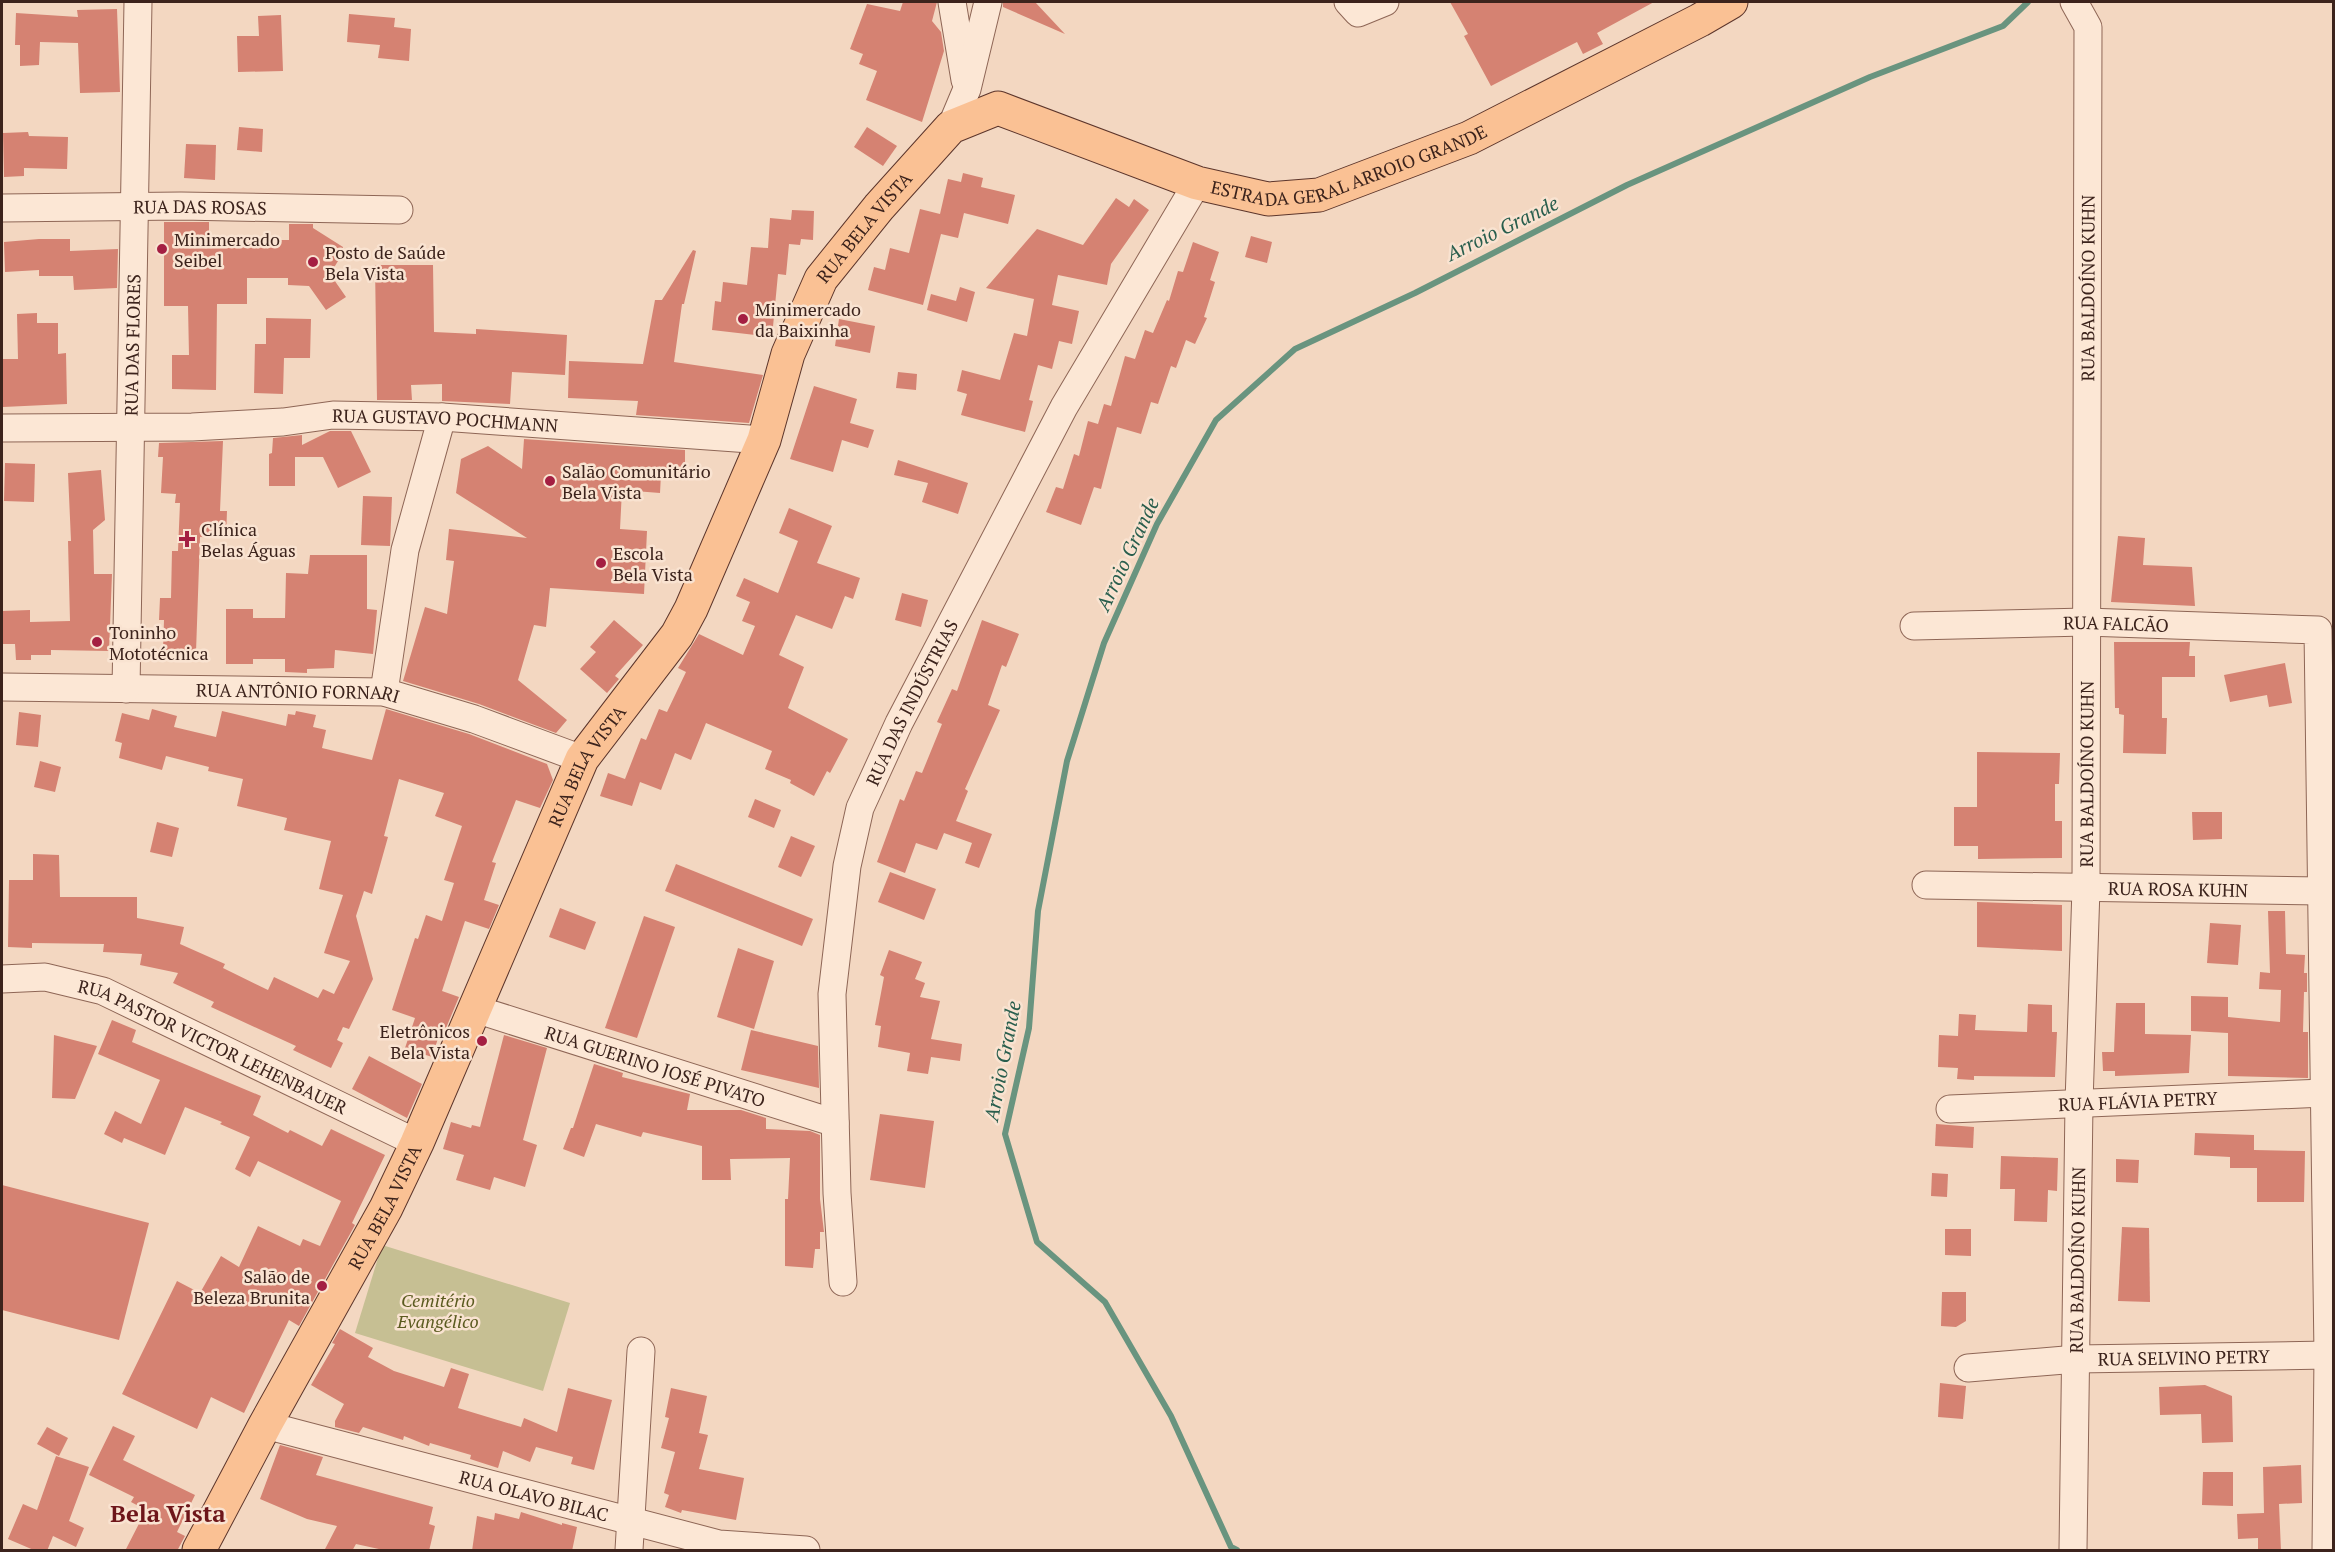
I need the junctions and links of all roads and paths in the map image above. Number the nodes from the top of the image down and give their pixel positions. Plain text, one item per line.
1 (138, 2) edge
2 (952, 2) edge
3 (988, 2) edge
4 (1348, 2) edge
5 (1385, 2) edge
6 (1731, 2) edge
7 (2074, 2) edge
8 (1695, 11) edge
9 (967, 89) junction
10 (951, 127) junction
11 (1197, 183) junction
12 (136, 206) junction
13 (2, 208) edge
14 (399, 210) dead end
15 (442, 417) junction
16 (2, 428) edge
17 (128, 428) junction
18 (764, 441) junction
19 (2086, 622) junction
20 (1914, 626) dead end
21 (2, 687) edge
22 (126, 689) junction
23 (384, 692) junction
24 (582, 759) junction
25 (1926, 885) dead end
26 (2086, 888) junction
27 (2321, 891) junction
28 (2, 978) edge
29 (475, 1009) junction
30 (2324, 1093) junction
31 (2079, 1104) junction
32 (1950, 1109) dead end
33 (835, 1123) junction
34 (417, 1143) junction
35 (2330, 1189) edge
36 (843, 1282) dead end
37 (641, 1351) dead end
38 (2328, 1355) junction
39 (2077, 1359) junction
40 (1968, 1368) dead end
41 (265, 1425) junction
42 (632, 1522) junction
43 (199, 1551) edge
44 (629, 1551) edge
45 (806, 1551) edge
46 (2073, 1551) edge
47 (2326, 1551) edge

1 - 12 street, RUA DAS FLORES
2 - 9 street
3 - 9 street, RUA BELA VISTA
4 - 5 street
6 - 8 main road, ESTRADA GERAL ARROIO GRANDE
7 - 19 street, RUA BALDOÍNO KUHN
8 - 11 main road, ESTRADA GERAL ARROIO GRANDE
9 - 10 street, RUA BELA VISTA
10 - 11 main road, ESTRADA GERAL ARROIO GRANDE
10 - 18 main road, RUA BELA VISTA
11 - 33 street, RUA DAS INDÚSTRIAS
12 - 13 street, RUA DAS ROSAS
12 - 14 street, RUA DAS ROSAS
12 - 17 street, RUA DAS FLORES
15 - 17 street, RUA GUSTAVO POCHMANN
15 - 18 street, RUA GUSTAVO POCHMANN
15 - 23 street
16 - 17 street, RUA GUSTAVO POCHMANN
17 - 22 street, RUA DAS FLORES
18 - 24 main road, RUA BELA VISTA
19 - 20 street, RUA FALCÃO
19 - 26 street, RUA BALDOÍNO KUHN
19 - 27 street, RUA FALCÃO
21 - 22 street, RUA ANTÔNIO FORNARI
22 - 23 street, RUA ANTÔNIO FORNARI
23 - 24 street, RUA ANTÔNIO FORNARI
24 - 29 main road, RUA BELA VISTA
25 - 26 street, RUA ROSA KUHN
26 - 27 street, RUA ROSA KUHN
26 - 31 street, RUA BALDOÍNO KUHN
27 - 30 street
28 - 34 street, RUA PASTOR VICTOR LEHENBAUER
29 - 33 street, RUA GUERINO JOSÉ PIVATO
29 - 34 main road, RUA BELA VISTA
30 - 31 street, RUA FLÁVIA PETRY
30 - 35 street
31 - 32 street, RUA FLÁVIA PETRY
31 - 39 street, RUA BALDOÍNO KUHN
33 - 36 street, RUA DAS INDÚSTRIAS
34 - 41 main road, RUA BELA VISTA
35 - 38 street
37 - 42 street
38 - 39 street, RUA SELVINO PETRY
38 - 47 street
39 - 40 street, RUA SELVINO PETRY
39 - 46 street, RUA BALDOÍNO KUHN
41 - 42 street, RUA OLAVO BILAC
41 - 43 main road, RUA BELA VISTA
42 - 44 street
42 - 45 street, RUA OLAVO BILAC

